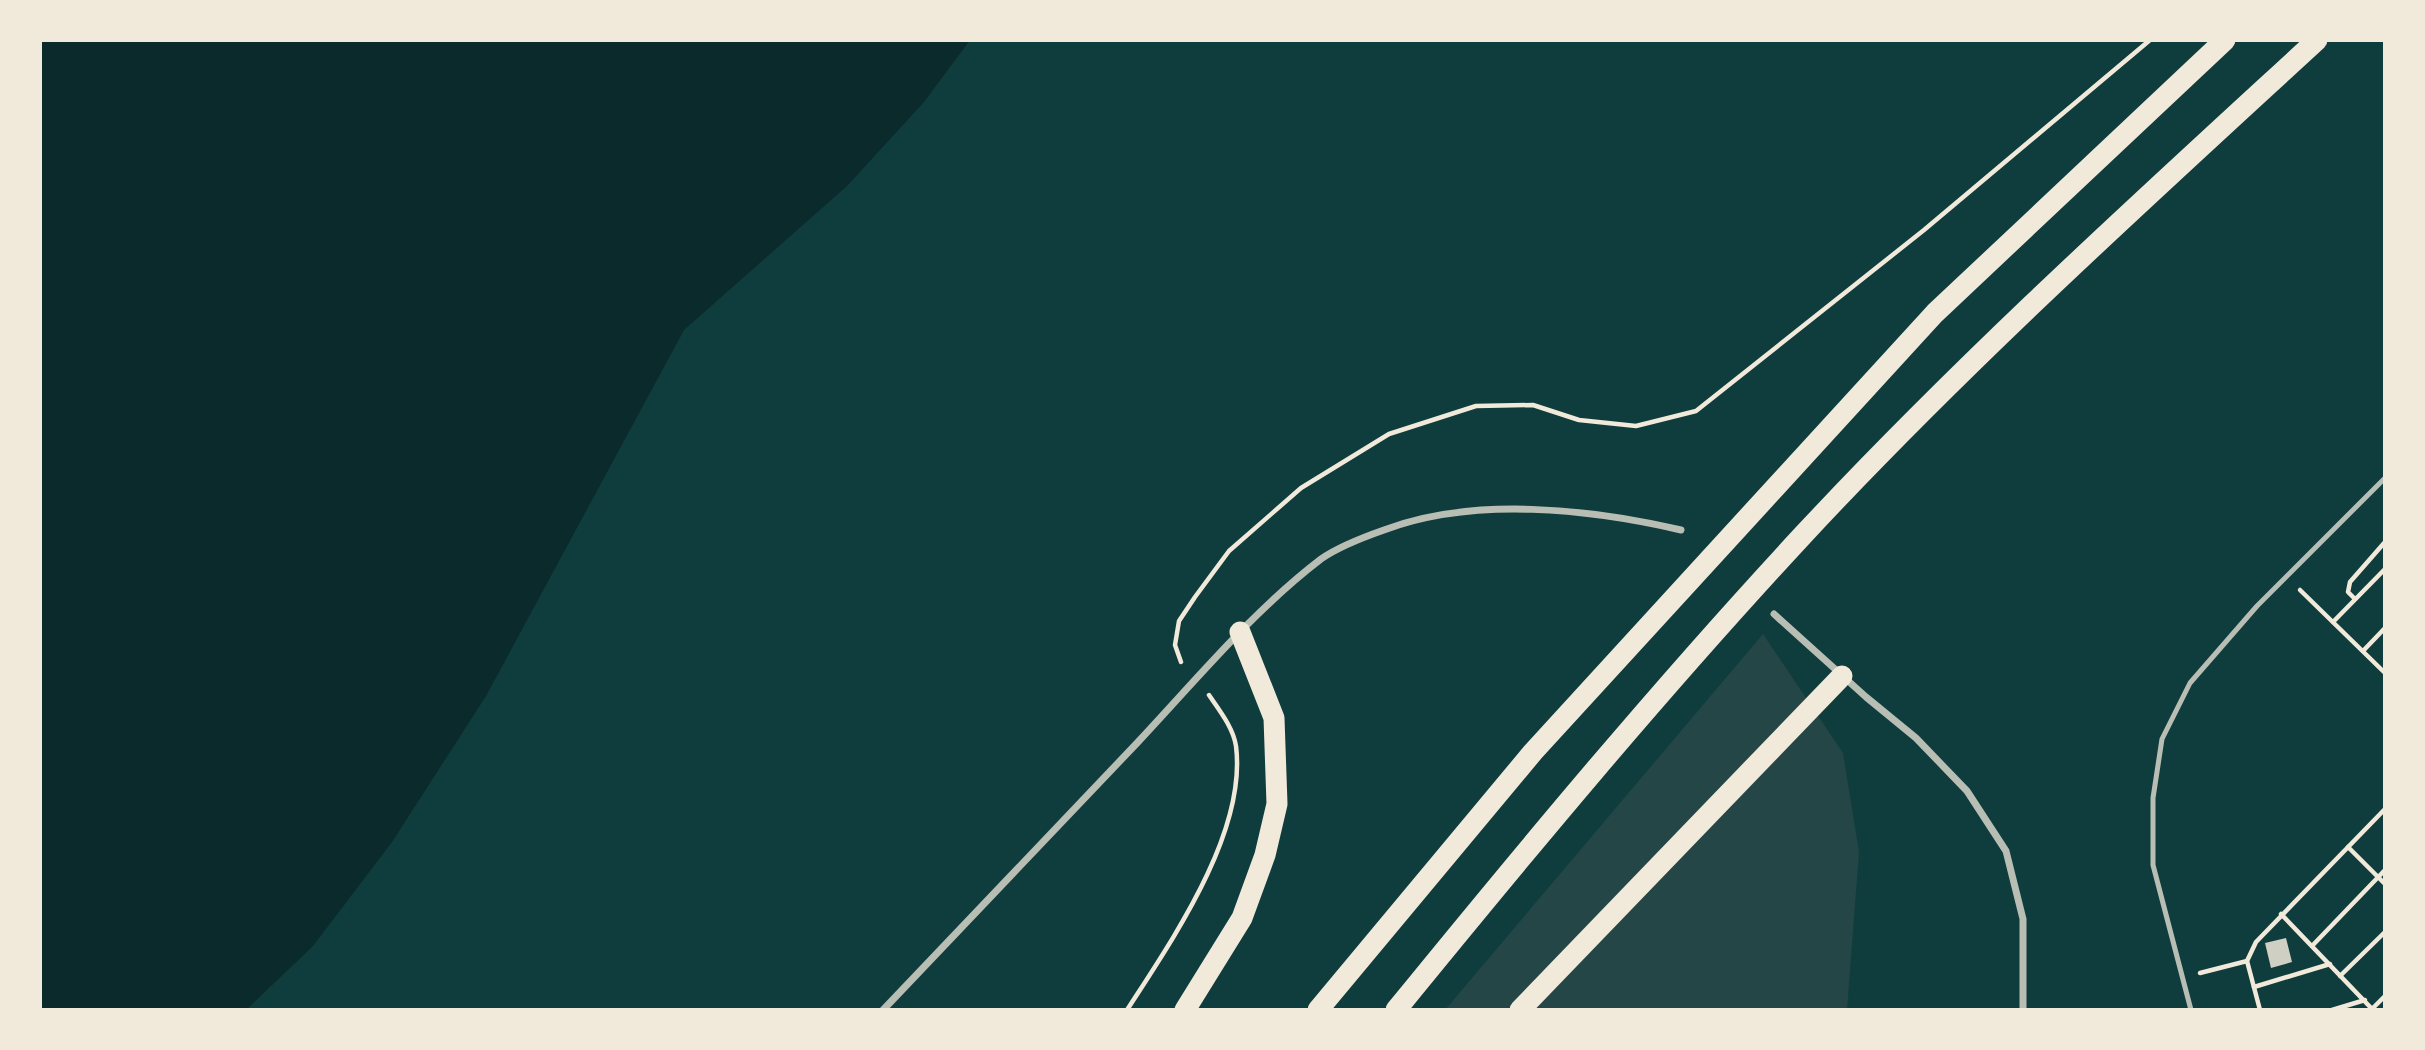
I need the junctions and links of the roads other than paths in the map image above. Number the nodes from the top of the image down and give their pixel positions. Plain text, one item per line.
1 (2225, 40) edge
2 (2317, 40) edge
3 (2385, 478) edge
4 (1681, 530) dead end
5 (1774, 614) dead end
6 (1240, 632) junction
7 (1842, 676) junction
8 (883, 1010) edge
9 (1185, 1010) edge
10 (1318, 1010) edge
11 (1396, 1010) edge
12 (1520, 1010) edge
13 (2023, 1010) edge
14 (2191, 1010) edge

1 - 10 highway
2 - 11 highway
3 - 14 lane
4 - 6 street
5 - 7 street
6 - 8 street
6 - 9 highway
7 - 12 highway
7 - 13 street

